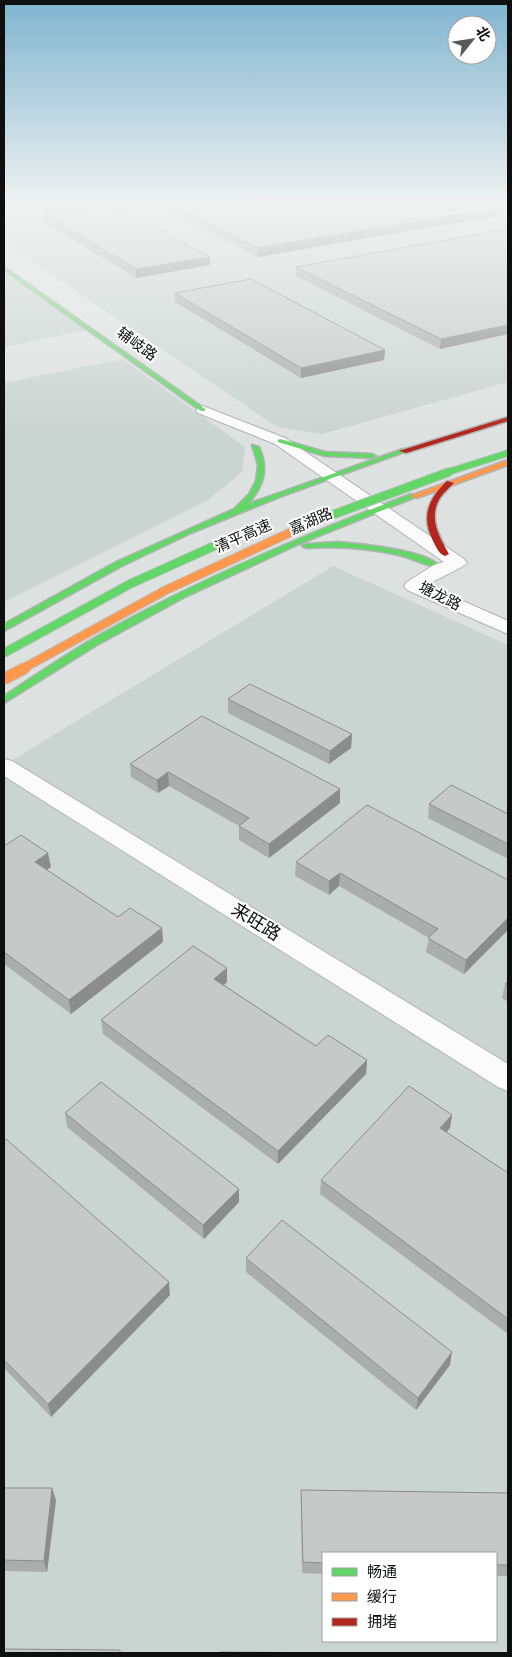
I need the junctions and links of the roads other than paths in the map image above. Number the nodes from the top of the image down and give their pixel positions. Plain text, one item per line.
1 (20, 279) edge
2 (203, 410) junction
3 (508, 419) edge
4 (280, 441) junction
5 (255, 447) junction
6 (405, 451) junction
7 (508, 453) edge
8 (508, 463) edge
9 (332, 476) junction
10 (316, 482) junction
11 (450, 482) junction
12 (370, 484) dead end
13 (335, 497) dead end
14 (380, 510) junction
15 (231, 514) junction
16 (364, 516) junction
17 (242, 533) dead end
18 (280, 551) junction
19 (444, 562) junction
20 (4, 628) edge
21 (508, 628) edge
22 (4, 653) edge
23 (4, 679) edge
24 (4, 700) edge
25 (4, 766) edge
26 (508, 1079) edge

1 - 2 main road, 辅岐路
2 - 4 street
2 - 5 street
3 - 6 main road, 嘉湖路
4 - 6 main road
4 - 9 street
5 - 10 street
5 - 15 main road
6 - 9 main road, 嘉湖路
7 - 23 main road, 清平高速, bridge
8 - 11 main road, 嘉湖路
9 - 10 main road, 嘉湖路
9 - 14 street
10 - 15 main road, 嘉湖路
10 - 16 street
11 - 14 main road, 嘉湖路
11 - 19 main road
12 - 13 main road
14 - 16 main road, 嘉湖路
14 - 19 street
15 - 20 main road, 嘉湖路
16 - 18 main road, 嘉湖路
16 - 19 street
17 - 22 main road, 清平高速, bridge
18 - 19 main road
18 - 24 main road, 嘉湖路
19 - 21 street, 塘龙路
25 - 26 street, 来旺路

